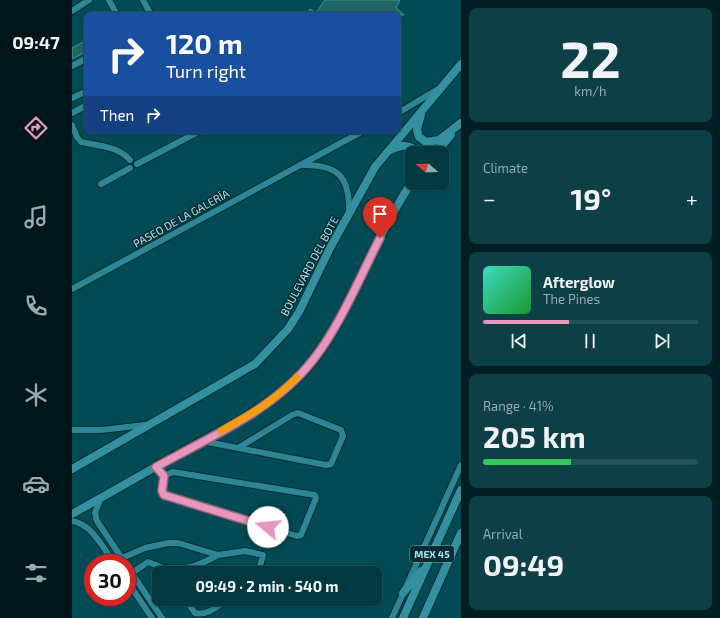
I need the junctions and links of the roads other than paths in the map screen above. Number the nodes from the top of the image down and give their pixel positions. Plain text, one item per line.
1 (88, 0) edge
2 (109, 0) edge
3 (143, 0) edge
4 (72, 11) edge
5 (115, 12) edge
6 (149, 12) edge
7 (84, 60) edge
8 (461, 64) edge
9 (72, 66) edge
10 (443, 86) junction
11 (84, 92) edge
12 (72, 98) edge
13 (84, 107) edge
14 (401, 111) edge
15 (422, 111) junction
16 (72, 113) edge
17 (461, 123) edge
18 (72, 125) edge
19 (194, 134) edge
20 (357, 134) edge
21 (405, 146) edge
22 (442, 146) edge
23 (390, 150) junction
24 (130, 160) junction
25 (137, 164) junction
26 (299, 165) junction
27 (130, 168) junction
28 (102, 184) dead end
29 (407, 190) edge
30 (349, 213) junction
31 (72, 289) edge
32 (149, 425) junction
33 (72, 430) edge
34 (202, 441) junction
35 (238, 448) junction
36 (461, 465) edge
37 (156, 467) junction
38 (72, 469) edge
39 (164, 476) junction
40 (461, 490) edge
41 (101, 498) junction
42 (72, 514) edge
43 (72, 521) edge
44 (461, 533) edge
45 (108, 554) edge
46 (120, 554) edge
47 (134, 554) edge
48 (218, 555) junction
49 (428, 562) junction
50 (156, 566) edge
51 (196, 566) edge
52 (260, 566) edge
53 (136, 570) edge
54 (136, 579) edge
55 (403, 593) junction
56 (136, 594) edge
57 (147, 596) junction
58 (141, 601) junction
59 (190, 606) edge
60 (218, 606) edge
61 (152, 618) edge
62 (162, 618) edge
63 (392, 618) edge
64 (403, 618) edge
65 (423, 618) edge

1 - 4 street
2 - 5 street
3 - 6 street
7 - 9 street
8 - 10 main road, BOULEVARD DEL BOTE
10 - 14 street
10 - 15 main road, BOULEVARD DEL BOTE
11 - 12 street
13 - 16 street
15 - 17 main road
15 - 23 main road, BOULEVARD DEL BOTE
17 - 22 main road
18 - 24 street
19 - 25 street
20 - 26 street, PASEO DE LA GALERÍA
21 - 23 main road
23 - 30 main road, BOULEVARD DEL BOTE
24 - 25 street
24 - 27 street
25 - 27 street
26 - 30 street
26 - 31 street, PASEO DE LA GALERÍA
27 - 28 street
29 - 34 main road
30 - 32 main road, BOULEVARD DEL BOTE
32 - 33 street
32 - 38 main road, BOULEVARD DEL BOTE
34 - 35 street
34 - 37 main road
35 - 35 street
36 - 55 street
37 - 39 street
37 - 41 main road
39 - 39 street
40 - 49 main road, MEX 45
41 - 42 main road
41 - 46 street
43 - 45 street
44 - 65 main road, MEX 45
47 - 48 street
48 - 51 street
48 - 52 street
49 - 55 main road
49 - 64 main road, MEX 45
50 - 53 street
54 - 57 street
55 - 63 street
56 - 58 street
57 - 58 street
57 - 62 street
58 - 61 street
59 - 60 street

